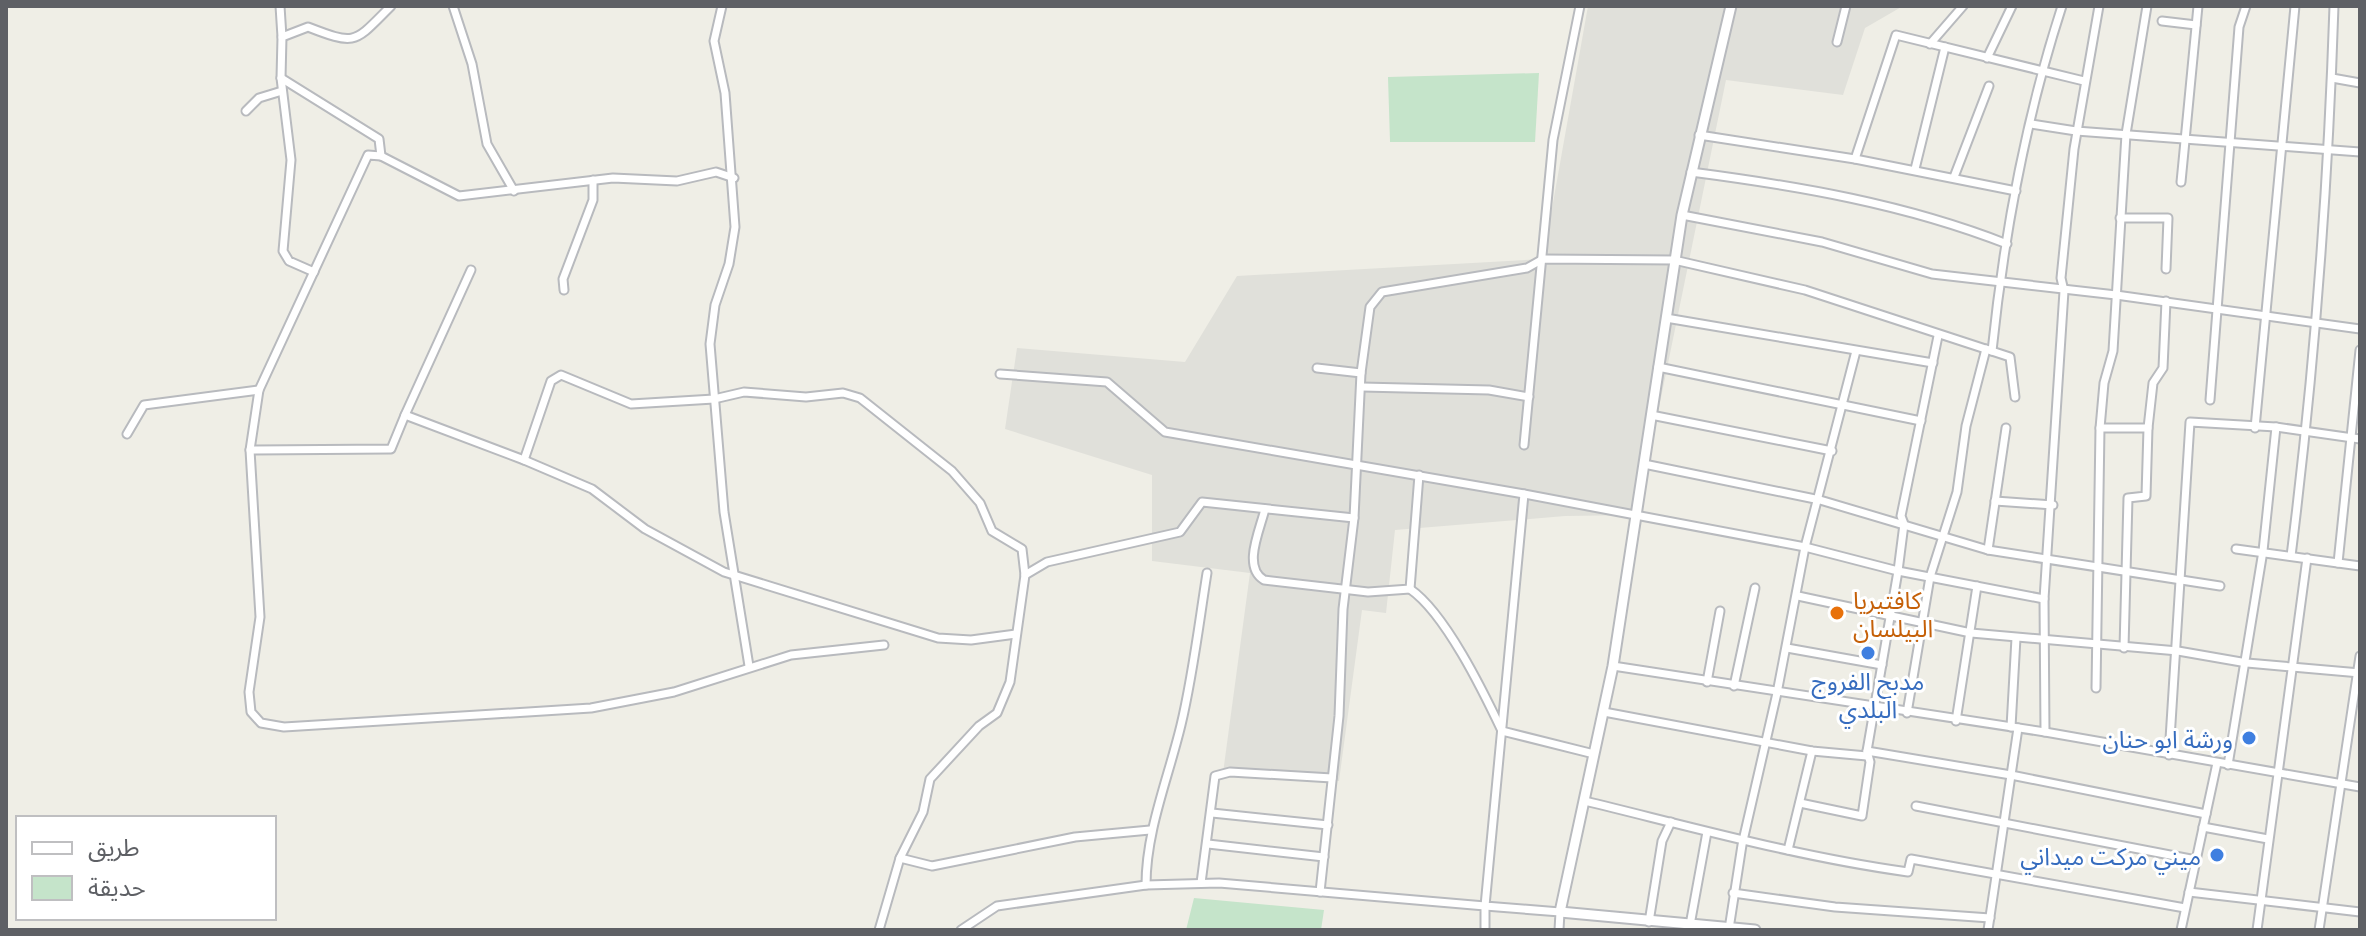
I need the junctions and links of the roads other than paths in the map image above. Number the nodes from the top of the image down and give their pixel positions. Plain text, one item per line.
1 (280, 6) edge
2 (391, 6) edge
3 (453, 6) edge
4 (722, 6) edge
5 (1580, 6) edge
6 (1731, 6) edge
7 (1846, 6) edge
8 (1963, 6) edge
9 (2012, 6) edge
10 (2062, 6) edge
11 (2099, 6) edge
12 (2147, 6) edge
13 (2198, 6) edge
14 (2246, 6) edge
15 (2295, 6) edge
16 (2334, 6) edge
17 (2162, 21) dead end
18 (2196, 25) junction
19 (282, 37) junction
20 (1837, 42) dead end
21 (1930, 44) junction
22 (1945, 47) junction
23 (1987, 58) junction
24 (2042, 72) junction
25 (281, 78) junction
26 (2332, 78) junction
27 (2084, 81) junction
28 (2360, 83) edge
29 (1989, 86) dead end
30 (282, 91) junction
31 (246, 111) dead end
32 (2031, 124) junction
33 (2076, 131) junction
34 (2126, 134) junction
35 (1699, 135) junction
36 (2187, 139) junction
37 (2230, 142) junction
38 (2281, 146) junction
39 (2329, 149) junction
40 (2360, 152) edge
41 (381, 156) junction
42 (1855, 159) junction
43 (1915, 169) junction
44 (1691, 172) junction
45 (1954, 177) junction
46 (734, 178) junction
47 (593, 180) junction
48 (2181, 182) dead end
49 (514, 191) junction
50 (2016, 191) junction
51 (1682, 215) junction
52 (2120, 218) junction
53 (2007, 244) junction
54 (1543, 259) junction
55 (1674, 260) junction
56 (2166, 269) dead end
57 (471, 270) dead end
58 (314, 272) junction
59 (2001, 281) junction
60 (2064, 288) junction
61 (564, 290) dead end
62 (2116, 295) junction
63 (2166, 301) junction
64 (2216, 307) junction
65 (2263, 314) junction
66 (1666, 318) junction
67 (2314, 322) junction
68 (2360, 329) edge
69 (1938, 336) junction
70 (1989, 350) junction
71 (2360, 350) edge
72 (1856, 351) junction
73 (1933, 363) junction
74 (1658, 367) junction
75 (1317, 368) dead end
76 (1361, 373) junction
77 (1000, 374) dead end
78 (1362, 387) junction
79 (259, 390) junction
80 (1529, 397) junction
81 (2015, 397) dead end
82 (714, 399) junction
83 (2210, 400) dead end
84 (1843, 405) junction
85 (405, 415) junction
86 (1651, 415) junction
87 (1921, 421) junction
88 (2276, 427) junction
89 (2006, 428) dead end
90 (2100, 428) junction
91 (2148, 428) junction
92 (2255, 428) junction
93 (2306, 432) junction
94 (127, 434) dead end
95 (2349, 437) junction
96 (2360, 439) edge
97 (1524, 445) dead end
98 (250, 450) junction
99 (1832, 451) junction
100 (524, 460) junction
101 (1355, 462) junction
102 (1644, 464) junction
103 (1419, 475) junction
104 (1524, 494) junction
105 (1820, 500) junction
106 (1995, 501) junction
107 (2053, 505) junction
108 (1265, 509) junction
109 (1637, 515) junction
110 (1354, 518) junction
111 (1904, 524) junction
112 (1945, 536) junction
113 (1805, 547) junction
114 (2236, 549) dead end
115 (1988, 550) junction
116 (2263, 551) junction
117 (2291, 556) junction
118 (2307, 558) junction
119 (2048, 559) junction
120 (2338, 563) junction
121 (2360, 566) edge
122 (2099, 567) junction
123 (1898, 571) junction
124 (2128, 571) junction
125 (1207, 573) dead end
126 (1025, 575) junction
127 (734, 576) junction
128 (1930, 577) junction
129 (2178, 579) junction
130 (1977, 586) junction
131 (2220, 586) dead end
132 (1755, 588) dead end
133 (1345, 589) junction
134 (1410, 589) junction
135 (1798, 596) junction
136 (2044, 599) junction
137 (1720, 611) dead end
138 (1890, 617) junction
139 (1922, 623) junction
140 (1971, 633) junction
141 (1016, 634) junction
142 (2016, 638) junction
143 (2046, 641) junction
144 (884, 645) dead end
145 (2097, 646) junction
146 (1787, 648) junction
147 (2124, 648) junction
148 (2178, 651) junction
149 (2360, 656) edge
150 (2247, 663) junction
151 (1882, 665) junction
152 (749, 666) junction
153 (1613, 666) junction
154 (2293, 667) junction
155 (2358, 673) edge
156 (1707, 682) junction
157 (1734, 686) junction
158 (2096, 688) dead end
159 (1777, 693) junction
160 (1874, 708) junction
161 (1604, 712) junction
162 (1907, 713) junction
163 (1956, 721) junction
164 (2014, 728) junction
165 (1502, 731) junction
166 (2045, 732) junction
167 (1767, 742) junction
168 (1812, 751) junction
169 (1867, 753) junction
170 (1594, 754) junction
171 (2169, 755) junction
172 (2217, 763) junction
173 (2228, 765) junction
174 (2276, 774) junction
175 (2011, 775) junction
176 (1332, 778) junction
177 (2340, 784) junction
178 (2360, 787) edge
179 (1585, 801) junction
180 (1800, 803) junction
181 (1916, 806) dead end
182 (1212, 813) junction
183 (2206, 814) junction
184 (1671, 822) junction
185 (2004, 824) junction
186 (1328, 825) junction
187 (2203, 827) junction
188 (1150, 830) junction
189 (1707, 832) junction
190 (2268, 839) junction
191 (1744, 840) junction
192 (1208, 844) junction
193 (1788, 850) junction
194 (1324, 857) junction
195 (900, 858) junction
196 (2196, 860) junction
197 (1997, 874) junction
198 (1201, 883) junction
199 (1146, 885) junction
200 (1320, 892) junction
201 (2189, 892) junction
202 (1733, 893) junction
203 (2261, 901) junction
204 (1485, 906) junction
205 (2322, 907) junction
206 (2185, 908) junction
207 (1560, 912) junction
208 (2360, 912) edge
209 (1990, 918) junction
210 (1649, 922) junction
211 (1690, 925) junction
212 (1729, 929) edge
213 (879, 930) edge
214 (961, 930) edge
215 (1485, 930) edge
216 (1559, 930) edge
217 (1755, 930) edge
218 (1988, 930) edge
219 (2181, 930) edge
220 (2257, 930) edge
221 (2319, 930) edge

1 - 19 street
2 - 19 street
3 - 49 street
4 - 46 street
5 - 54 street
6 - 35 street
7 - 20 street
8 - 21 street
9 - 23 street
10 - 24 street
11 - 27 street
12 - 34 street
13 - 18 street
14 - 37 street
15 - 38 street
16 - 26 street
17 - 18 street
18 - 36 street
19 - 25 street
21 - 22 street
21 - 42 street
22 - 23 street
22 - 43 street
23 - 24 street
24 - 27 street
24 - 32 street
25 - 30 street
25 - 41 street
26 - 28 street
26 - 39 street
27 - 33 street
29 - 45 street
30 - 31 street
30 - 58 street
32 - 33 street
32 - 50 street
33 - 34 street
33 - 60 street
34 - 36 street
34 - 52 street
35 - 42 street
35 - 44 street
36 - 37 street
36 - 48 street
37 - 38 street
37 - 64 street
38 - 39 street
38 - 65 street
39 - 40 street
39 - 67 street
41 - 49 street
41 - 58 street
42 - 43 street
43 - 45 street
44 - 51 street
44 - 53 street
45 - 50 street
46 - 47 street
46 - 82 street
47 - 49 street
47 - 61 street
50 - 53 street
51 - 55 street
51 - 59 street
52 - 56 street
52 - 62 street
53 - 59 street
54 - 55 street
54 - 76 street
54 - 80 street
55 - 66 street
55 - 69 street
57 - 85 street
58 - 79 street
59 - 60 street
59 - 70 street
60 - 62 street
60 - 107 street
62 - 63 street
62 - 90 street
63 - 64 street
63 - 91 street
64 - 65 street
64 - 83 street
65 - 67 street
65 - 92 street
66 - 72 street
66 - 74 street
67 - 68 street
67 - 93 street
69 - 70 street
69 - 73 street
70 - 81 street
70 - 112 street
71 - 95 street
72 - 73 street
72 - 84 street
73 - 87 street
74 - 84 street
74 - 86 street
75 - 76 street
76 - 78 street
77 - 101 street
78 - 80 street
78 - 101 street
79 - 94 street
79 - 98 street
80 - 97 street
82 - 100 street
82 - 126 street
82 - 127 street
84 - 87 street
84 - 99 street
85 - 98 street
85 - 100 street
86 - 99 street
86 - 102 street
87 - 111 street
88 - 92 street
88 - 93 street
88 - 116 street
89 - 106 street
90 - 91 street
90 - 122 street
91 - 124 street
92 - 129 street
93 - 95 street
93 - 117 street
95 - 96 street
95 - 120 street
98 - 152 street
99 - 105 street
100 - 127 street
101 - 103 street
101 - 110 street
102 - 105 street
102 - 109 street
103 - 104 street
103 - 134 street
104 - 109 street
104 - 165 street
105 - 111 street
105 - 113 street
106 - 107 street
106 - 115 street
107 - 119 street
108 - 110 street
108 - 126 street
108 - 133 street
109 - 113 street
109 - 153 street
110 - 133 street
111 - 112 street
111 - 123 street
112 - 115 street
112 - 128 street
113 - 123 street
113 - 135 street
114 - 116 street
115 - 119 street
116 - 117 street
116 - 150 street
117 - 118 street
118 - 120 street
118 - 154 street
119 - 122 street
119 - 136 street
120 - 121 street
122 - 124 street
122 - 145 street
123 - 128 street
123 - 138 street
124 - 129 street
124 - 147 street
125 - 188 street
126 - 141 street
127 - 141 street
127 - 152 street
128 - 130 street
128 - 139 street
129 - 131 street
129 - 148 street
130 - 136 street
130 - 140 street
132 - 157 street
133 - 134 street
133 - 176 street
134 - 165 street
135 - 138 street
135 - 146 street
136 - 143 street
137 - 156 street
138 - 139 street
138 - 151 street
139 - 140 street
139 - 162 street
140 - 142 street
140 - 163 street
141 - 195 street
142 - 143 street
142 - 164 street
143 - 145 street
143 - 166 street
144 - 152 street
145 - 147 street
145 - 158 street
146 - 151 street
146 - 159 street
147 - 148 street
148 - 150 street
148 - 171 street
149 - 155 street
150 - 154 street
150 - 173 street
151 - 160 street
153 - 156 street
153 - 161 street
154 - 155 street
154 - 174 street
155 - 177 street
156 - 157 street
157 - 159 street
159 - 160 street
159 - 167 street
160 - 162 street
160 - 169 street
161 - 167 street
161 - 170 street
162 - 163 street
163 - 164 street
164 - 166 street
164 - 175 street
165 - 170 street
165 - 204 street
166 - 171 street
167 - 168 street
167 - 191 street
168 - 169 street
168 - 180 street
169 - 175 street
169 - 180 street
170 - 179 street
171 - 172 street
172 - 173 street
172 - 183 street
173 - 174 street
174 - 177 street
174 - 190 street
175 - 183 street
175 - 185 street
176 - 182 street
176 - 186 street
177 - 178 street
177 - 205 street
179 - 184 street
179 - 207 street
180 - 193 street
181 - 185 street
182 - 186 street
182 - 192 street
183 - 187 street
184 - 189 street
184 - 210 street
185 - 196 street
185 - 197 street
186 - 194 street
187 - 190 street
187 - 196 street
188 - 195 street
188 - 199 street
189 - 191 street
189 - 211 street
190 - 203 street
191 - 193 street
191 - 202 street
192 - 194 street
192 - 198 street
193 - 197 street
194 - 200 street
195 - 213 street
196 - 201 street
197 - 206 street
197 - 209 street
198 - 199 street
198 - 200 street
199 - 214 street
200 - 204 street
201 - 203 street
201 - 206 street
202 - 209 street
202 - 212 street
203 - 205 street
203 - 220 street
204 - 207 street
204 - 215 street
205 - 208 street
205 - 221 street
206 - 219 street
207 - 210 street
207 - 216 street
209 - 218 street
210 - 211 street
211 - 212 street
212 - 217 street

